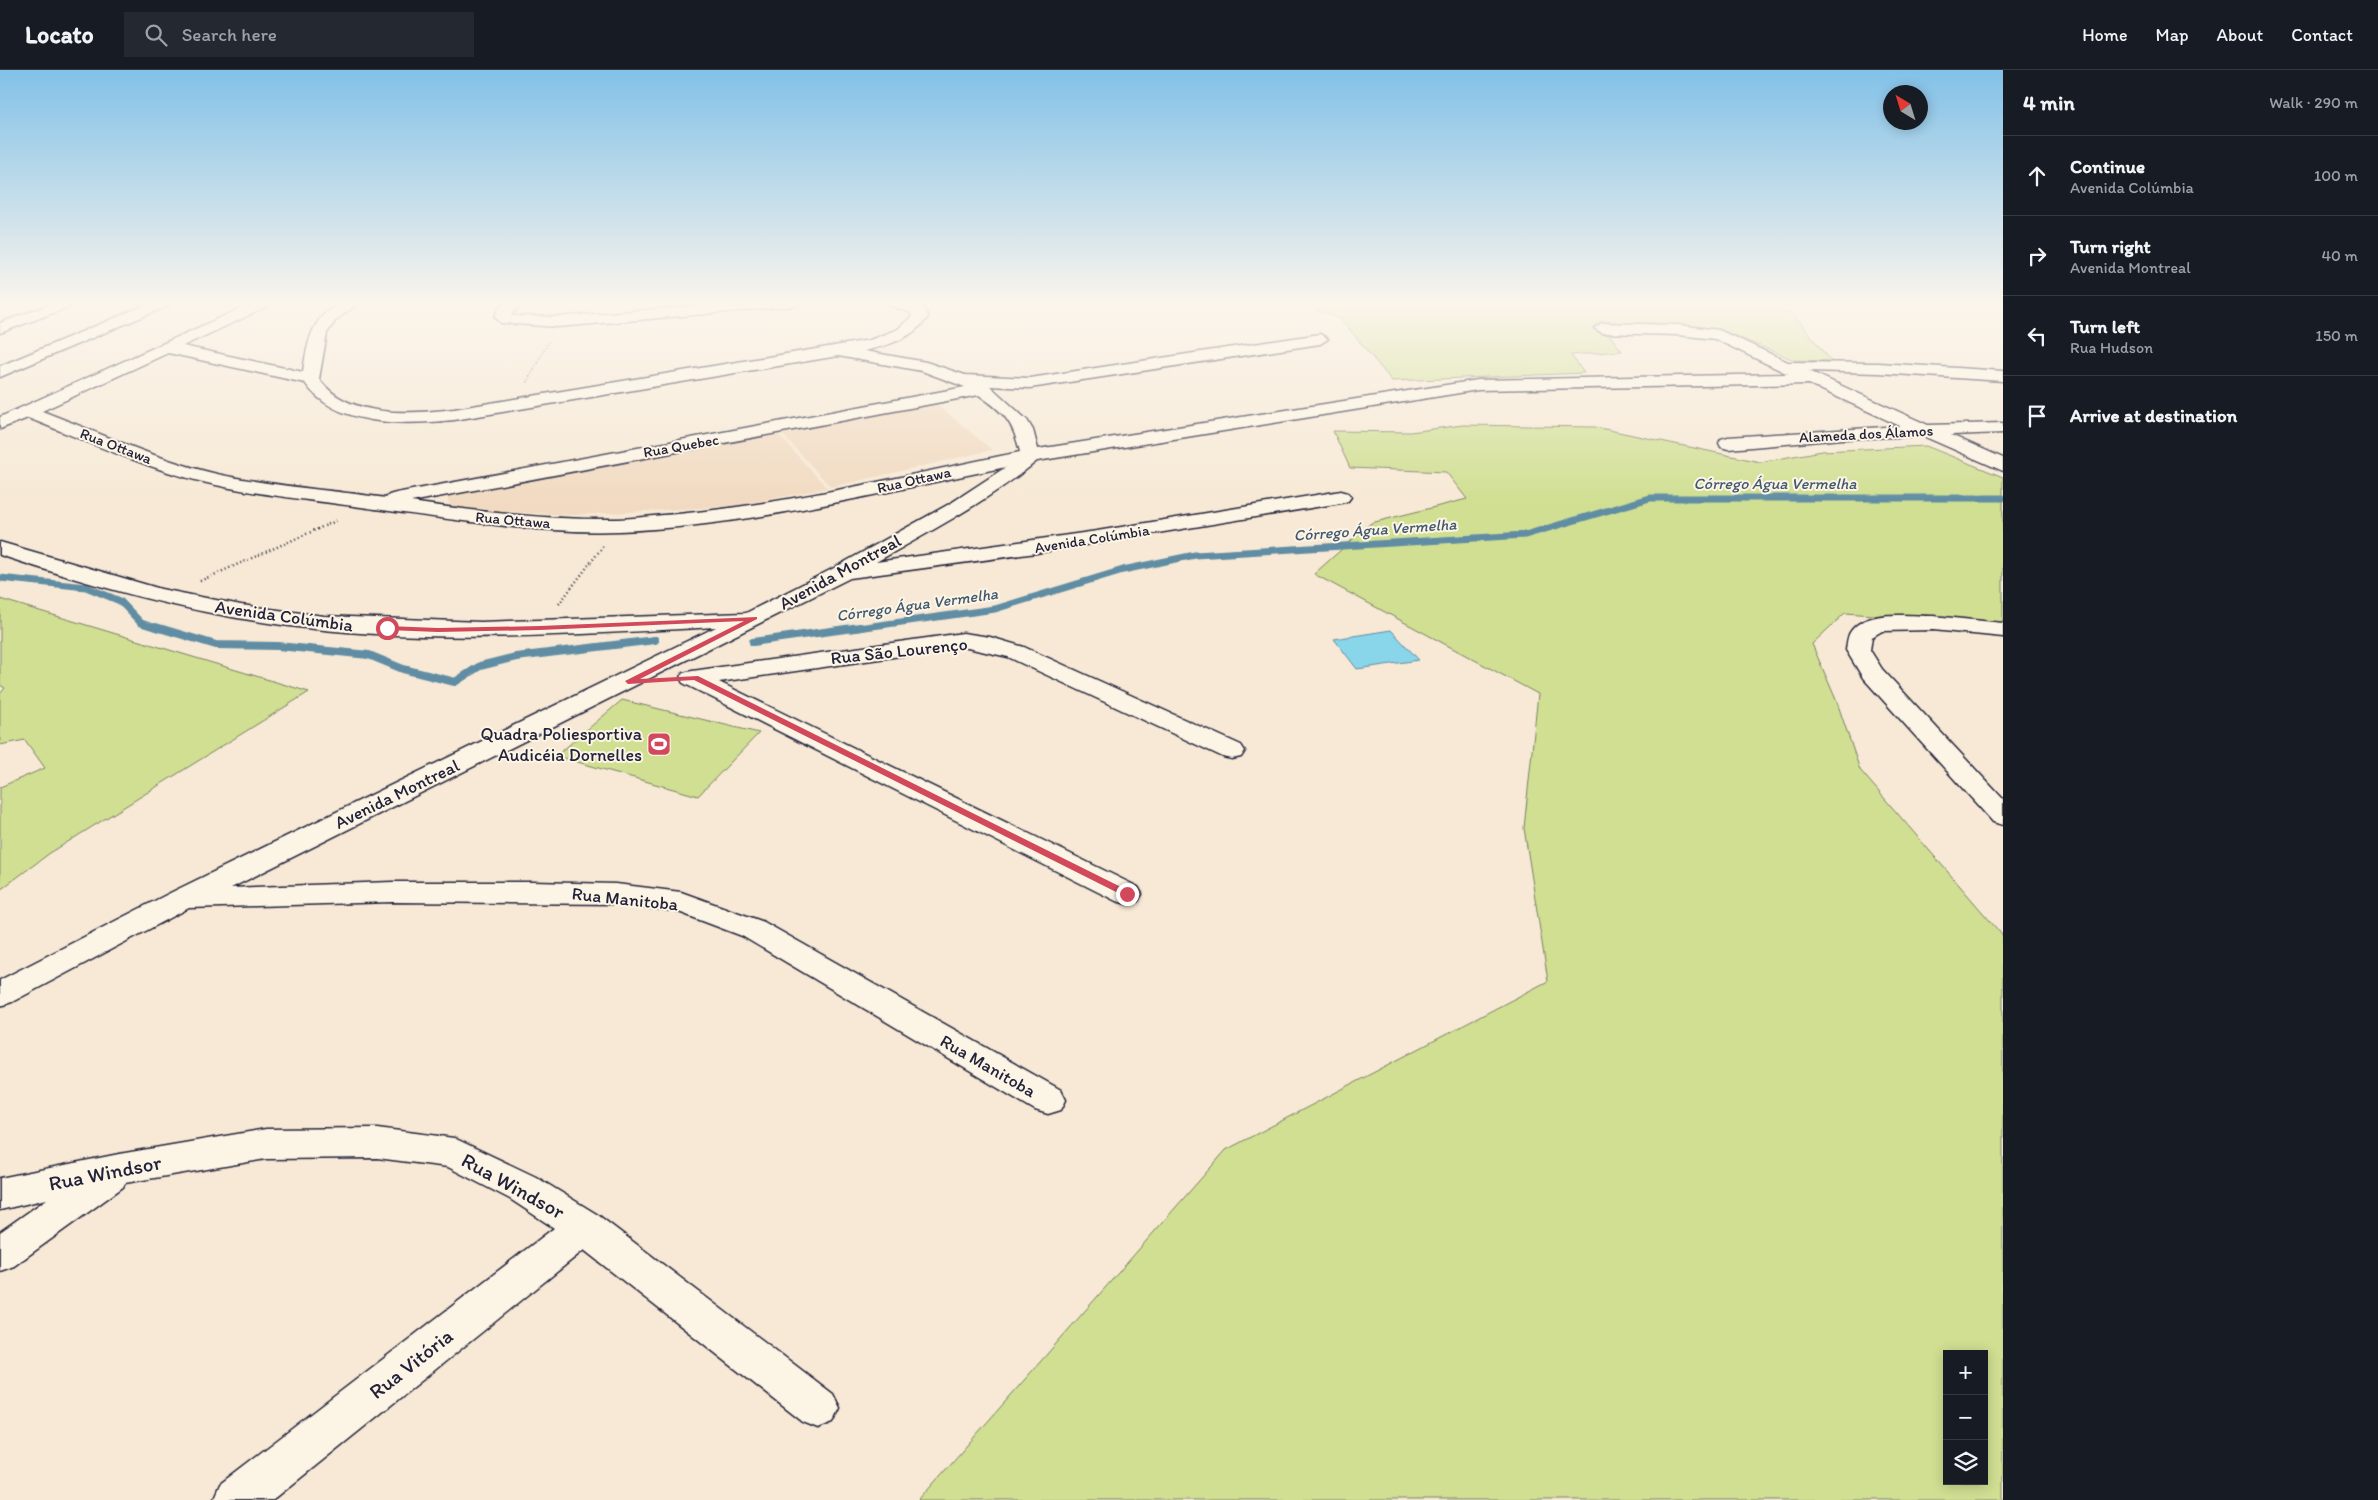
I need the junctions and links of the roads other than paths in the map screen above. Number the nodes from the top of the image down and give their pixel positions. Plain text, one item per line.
1 (119, 369) edge
2 (264, 369) edge
3 (312, 369) edge
4 (726, 369) edge
5 (924, 369) edge
6 (1119, 369) edge
7 (1790, 369) edge
8 (1889, 369) edge
9 (2003, 376) edge
10 (311, 379) junction
11 (1810, 379) junction
12 (1030, 382) junction
13 (980, 388) junction
14 (28, 412) junction
15 (0, 424) edge
16 (2003, 428) edge
17 (1922, 430) junction
18 (1728, 443) dead end
19 (1031, 456) junction
20 (2003, 465) edge
21 (1341, 497) dead end
22 (377, 503) junction
23 (0, 548) edge
24 (842, 573) junction
25 (755, 618) junction
26 (2003, 630) edge
27 (695, 678) junction
28 (628, 681) junction
29 (1232, 751) dead end
30 (2003, 816) edge
31 (1127, 894) dead end
32 (181, 900) junction
33 (0, 994) edge
34 (1048, 1100) dead end
35 (119, 1169) junction
36 (0, 1194) edge
37 (584, 1227) junction
38 (0, 1254) edge
39 (818, 1408) dead end
40 (236, 1500) edge

1 - 14 street
2 - 10 street
3 - 10 street
4 - 10 street
5 - 13 street
6 - 12 street, Rua Quebec
7 - 11 street
8 - 9 street
11 - 17 street
11 - 19 street, Rua Ottawa
12 - 13 street, Rua Quebec
12 - 13 street, Rua Quebec
13 - 19 street
13 - 22 street, Rua Quebec
14 - 15 street
14 - 22 street, Rua Ottawa
16 - 17 street, Alameda dos Álamos
17 - 18 street, Alameda dos Álamos
17 - 20 street
19 - 22 street, Rua Ottawa
19 - 24 street, Avenida Montreal
21 - 24 street, Avenida Colúmbia
23 - 25 street, Avenida Colúmbia
24 - 25 street, Avenida Montreal
25 - 28 street, Avenida Montreal
26 - 30 street
27 - 28 street, Rua São Lourenço
27 - 29 street, Rua São Lourenço
27 - 31 street
28 - 32 street, Avenida Montreal
32 - 33 street, Avenida Montreal
32 - 34 street, Rua Manitoba
35 - 36 street, Rua Windsor
35 - 37 street, Rua Windsor
35 - 38 street
37 - 39 street, Rua Windsor
37 - 40 street, Rua Vitória

